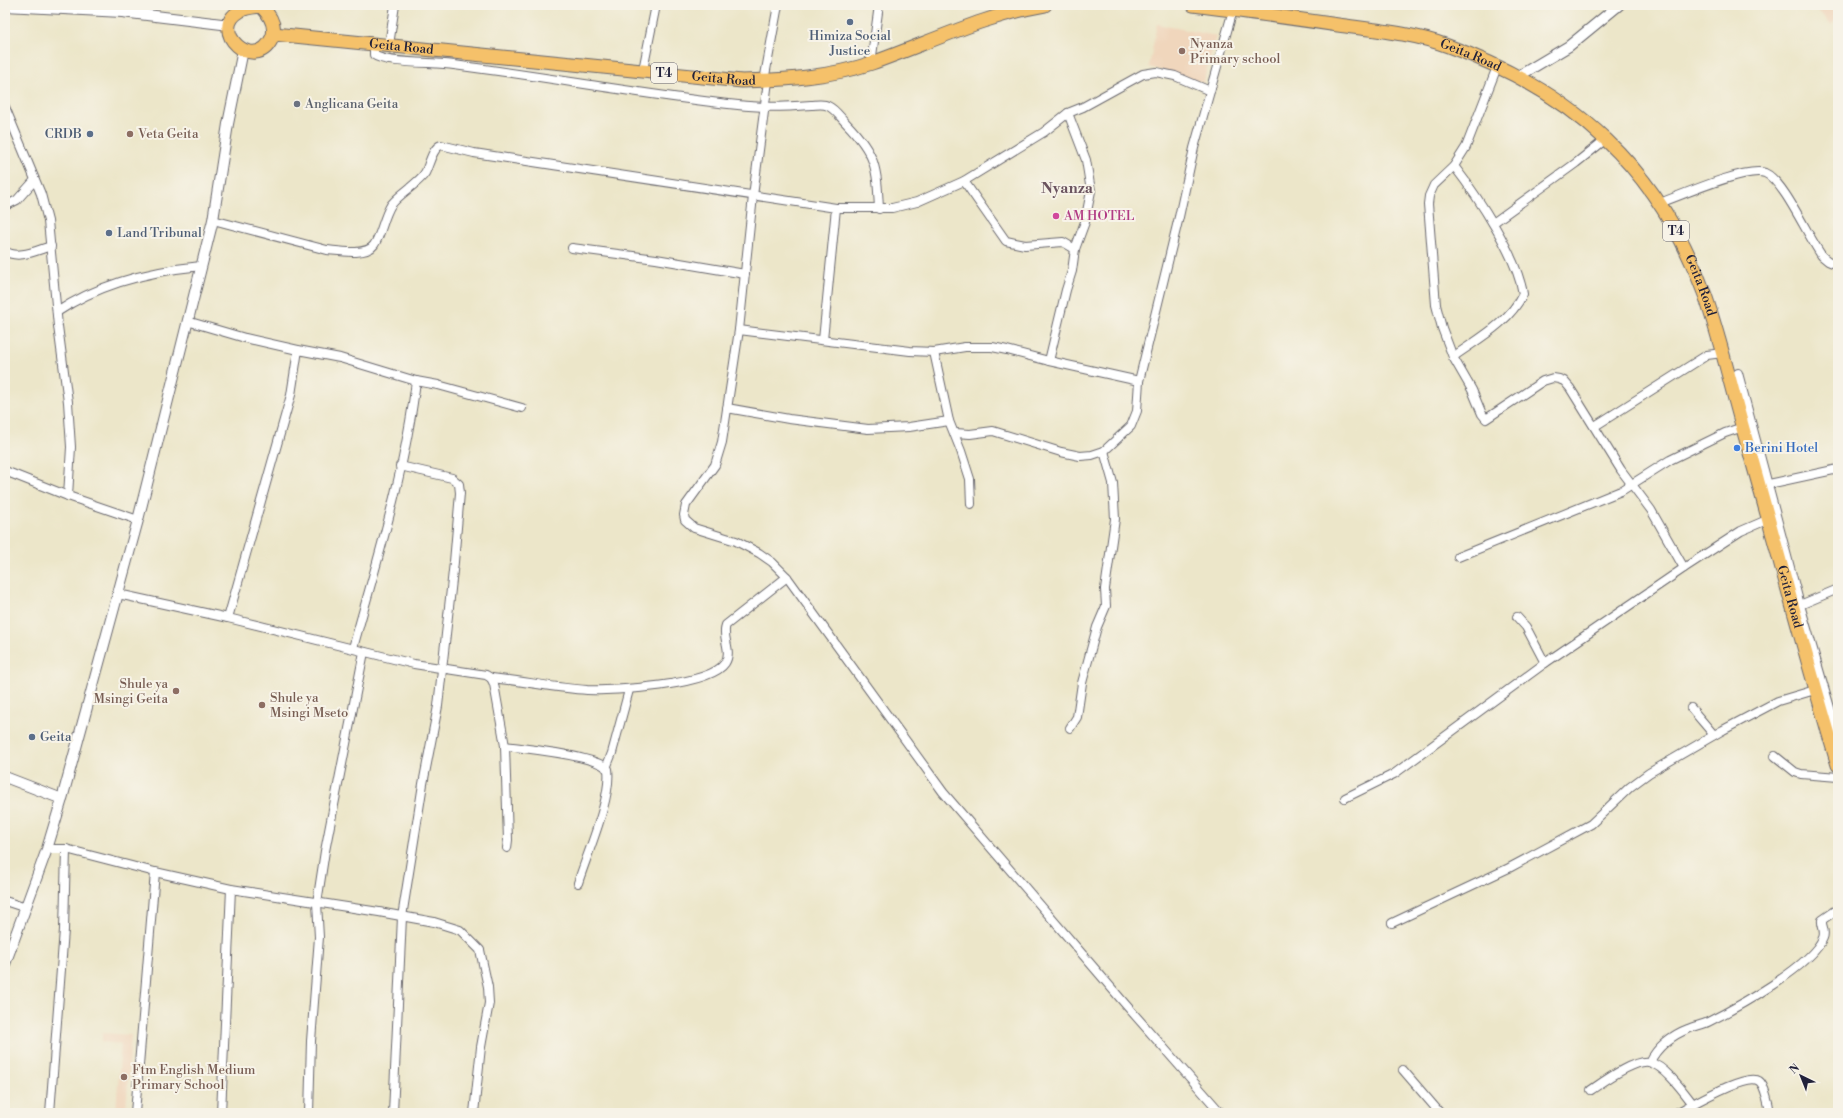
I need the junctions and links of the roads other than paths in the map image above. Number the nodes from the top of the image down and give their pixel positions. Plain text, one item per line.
1 (261, 5) edge
2 (395, 5) edge
3 (656, 5) edge
4 (778, 5) edge
5 (879, 5) edge
6 (1045, 5) edge
7 (1193, 5) edge
8 (1619, 5) edge
9 (5, 6) edge
10 (56, 6) edge
11 (1233, 10) junction
12 (230, 25) junction
13 (274, 34) junction
14 (374, 44) junction
15 (389, 45) junction
16 (244, 50) junction
17 (871, 63) junction
18 (1497, 67) junction
19 (643, 70) junction
20 (1517, 77) junction
21 (766, 81) junction
22 (1210, 91) junction
23 (765, 106) junction
24 (5, 107) edge
25 (1068, 113) junction
26 (1606, 139) junction
27 (1454, 166) junction
28 (34, 181) junction
29 (964, 181) junction
30 (753, 196) junction
31 (1660, 203) junction
32 (5, 206) edge
33 (836, 208) junction
34 (880, 209) junction
35 (213, 220) junction
36 (1493, 223) junction
37 (51, 246) junction
38 (572, 248) dead end
39 (1075, 250) junction
40 (5, 251) edge
41 (1838, 265) edge
42 (201, 266) junction
43 (745, 274) junction
44 (57, 312) junction
45 (187, 320) junction
46 (739, 330) junction
47 (823, 340) junction
48 (298, 350) junction
49 (934, 352) junction
50 (1722, 353) junction
51 (1453, 357) junction
52 (1049, 361) junction
53 (1738, 373) dead end
54 (416, 381) junction
55 (1139, 381) junction
56 (522, 408) dead end
57 (727, 408) junction
58 (949, 422) junction
59 (1595, 426) junction
60 (1743, 428) junction
61 (955, 433) junction
62 (1104, 451) junction
63 (400, 466) junction
64 (1838, 469) edge
65 (5, 470) edge
66 (1632, 484) junction
67 (1769, 484) junction
68 (68, 496) junction
69 (971, 504) dead end
70 (1769, 519) junction
71 (138, 520) junction
72 (1458, 557) dead end
73 (1684, 568) junction
74 (788, 577) junction
75 (1838, 588) edge
76 (118, 594) junction
77 (1800, 605) junction
78 (1517, 617) dead end
79 (228, 618) junction
80 (353, 648) junction
81 (364, 652) junction
82 (1545, 663) junction
83 (443, 668) junction
84 (491, 678) junction
85 (629, 690) junction
86 (1816, 690) junction
87 (1691, 708) dead end
88 (1070, 728) dead end
89 (1714, 735) junction
90 (1838, 735) edge
91 (504, 746) junction
92 (1775, 756) dead end
93 (1838, 764) edge
94 (606, 768) junction
95 (5, 777) edge
96 (1838, 778) edge
97 (1345, 798) dead end
98 (62, 799) junction
99 (507, 848) dead end
100 (47, 849) junction
101 (66, 849) junction
102 (155, 872) junction
103 (578, 883) dead end
104 (231, 889) junction
105 (5, 901) edge
106 (317, 903) junction
107 (26, 908) junction
108 (1838, 909) edge
109 (402, 917) junction
110 (1392, 923) dead end
111 (5, 964) edge
112 (1650, 1062) junction
113 (1404, 1070) dead end
114 (1591, 1090) dead end
115 (1693, 1104) junction
116 (50, 1113) edge
117 (135, 1113) edge
118 (221, 1113) edge
119 (309, 1113) edge
120 (393, 1113) edge
121 (474, 1113) edge
122 (1221, 1113) edge
123 (1440, 1113) edge
124 (1676, 1113) edge
125 (1770, 1113) edge

1 - 12 highway
1 - 13 highway
2 - 15 street
3 - 19 street
4 - 21 street
5 - 17 street
6 - 17 highway, Geita Road / T4
7 - 11 highway, Geita Road / T4
8 - 20 street
9 - 10 street
10 - 12 street
11 - 18 highway, Geita Road / T4
11 - 22 street
12 - 16 highway
13 - 14 highway, Geita Road / T4
13 - 16 highway
14 - 15 highway, Geita Road / T4
14 - 23 street
15 - 19 highway, Geita Road / T4
16 - 35 street
17 - 21 highway, Geita Road / T4
18 - 20 highway, Geita Road / T4
18 - 27 street
19 - 21 highway, Geita Road / T4
20 - 26 highway, Geita Road / T4
21 - 23 street
22 - 25 street
22 - 55 street
23 - 30 street
23 - 34 street
24 - 28 street
25 - 29 street
25 - 39 street
26 - 31 highway, Geita Road / T4
26 - 36 street
27 - 36 street
27 - 51 street
28 - 32 street
28 - 37 street
29 - 34 street
29 - 39 street
30 - 33 street
30 - 35 street
30 - 43 street
31 - 41 street
31 - 50 highway, Geita Road / T4
33 - 34 street
33 - 47 street
35 - 42 street
36 - 51 street
37 - 40 street
37 - 44 street
38 - 43 street
39 - 52 street
42 - 44 street
42 - 45 street
43 - 46 street
44 - 68 street
45 - 48 street
45 - 71 street
46 - 47 street
46 - 57 street
47 - 49 street
48 - 54 street
48 - 79 street
49 - 52 street
49 - 58 street
50 - 59 street
50 - 60 highway, Geita Road / T4
51 - 59 street
52 - 55 street
53 - 67 street
54 - 56 street
54 - 63 street
55 - 62 street
57 - 58 street
57 - 74 street
58 - 61 street
59 - 66 street
60 - 66 street
60 - 70 highway, Geita Road / T4
61 - 62 street
61 - 69 street
62 - 88 street
63 - 80 street
63 - 83 street
64 - 67 street
65 - 68 street
66 - 72 street
66 - 73 street
67 - 77 street
68 - 71 street
70 - 73 street
70 - 86 highway, Geita Road / T4
71 - 76 street
73 - 82 street
74 - 85 street
74 - 122 street
75 - 77 street
76 - 79 street
76 - 98 street
77 - 90 street
78 - 82 street
79 - 80 street
80 - 81 street
81 - 83 street
81 - 106 street
82 - 97 street
83 - 84 street
83 - 109 street
84 - 85 street
84 - 91 street
85 - 94 street
86 - 89 street
86 - 93 highway, Geita Road / T4
87 - 89 street
89 - 110 street
91 - 94 street
91 - 99 street
92 - 96 street
94 - 103 street
95 - 98 street
98 - 100 street
100 - 101 street
100 - 107 street
101 - 102 street
101 - 116 street
102 - 104 street
102 - 117 street
104 - 106 street
104 - 118 street
105 - 107 street
106 - 109 street
106 - 119 street
107 - 111 street
108 - 112 street
109 - 120 street
109 - 121 street
112 - 114 street
112 - 115 street
113 - 123 street
115 - 124 street
115 - 125 street

